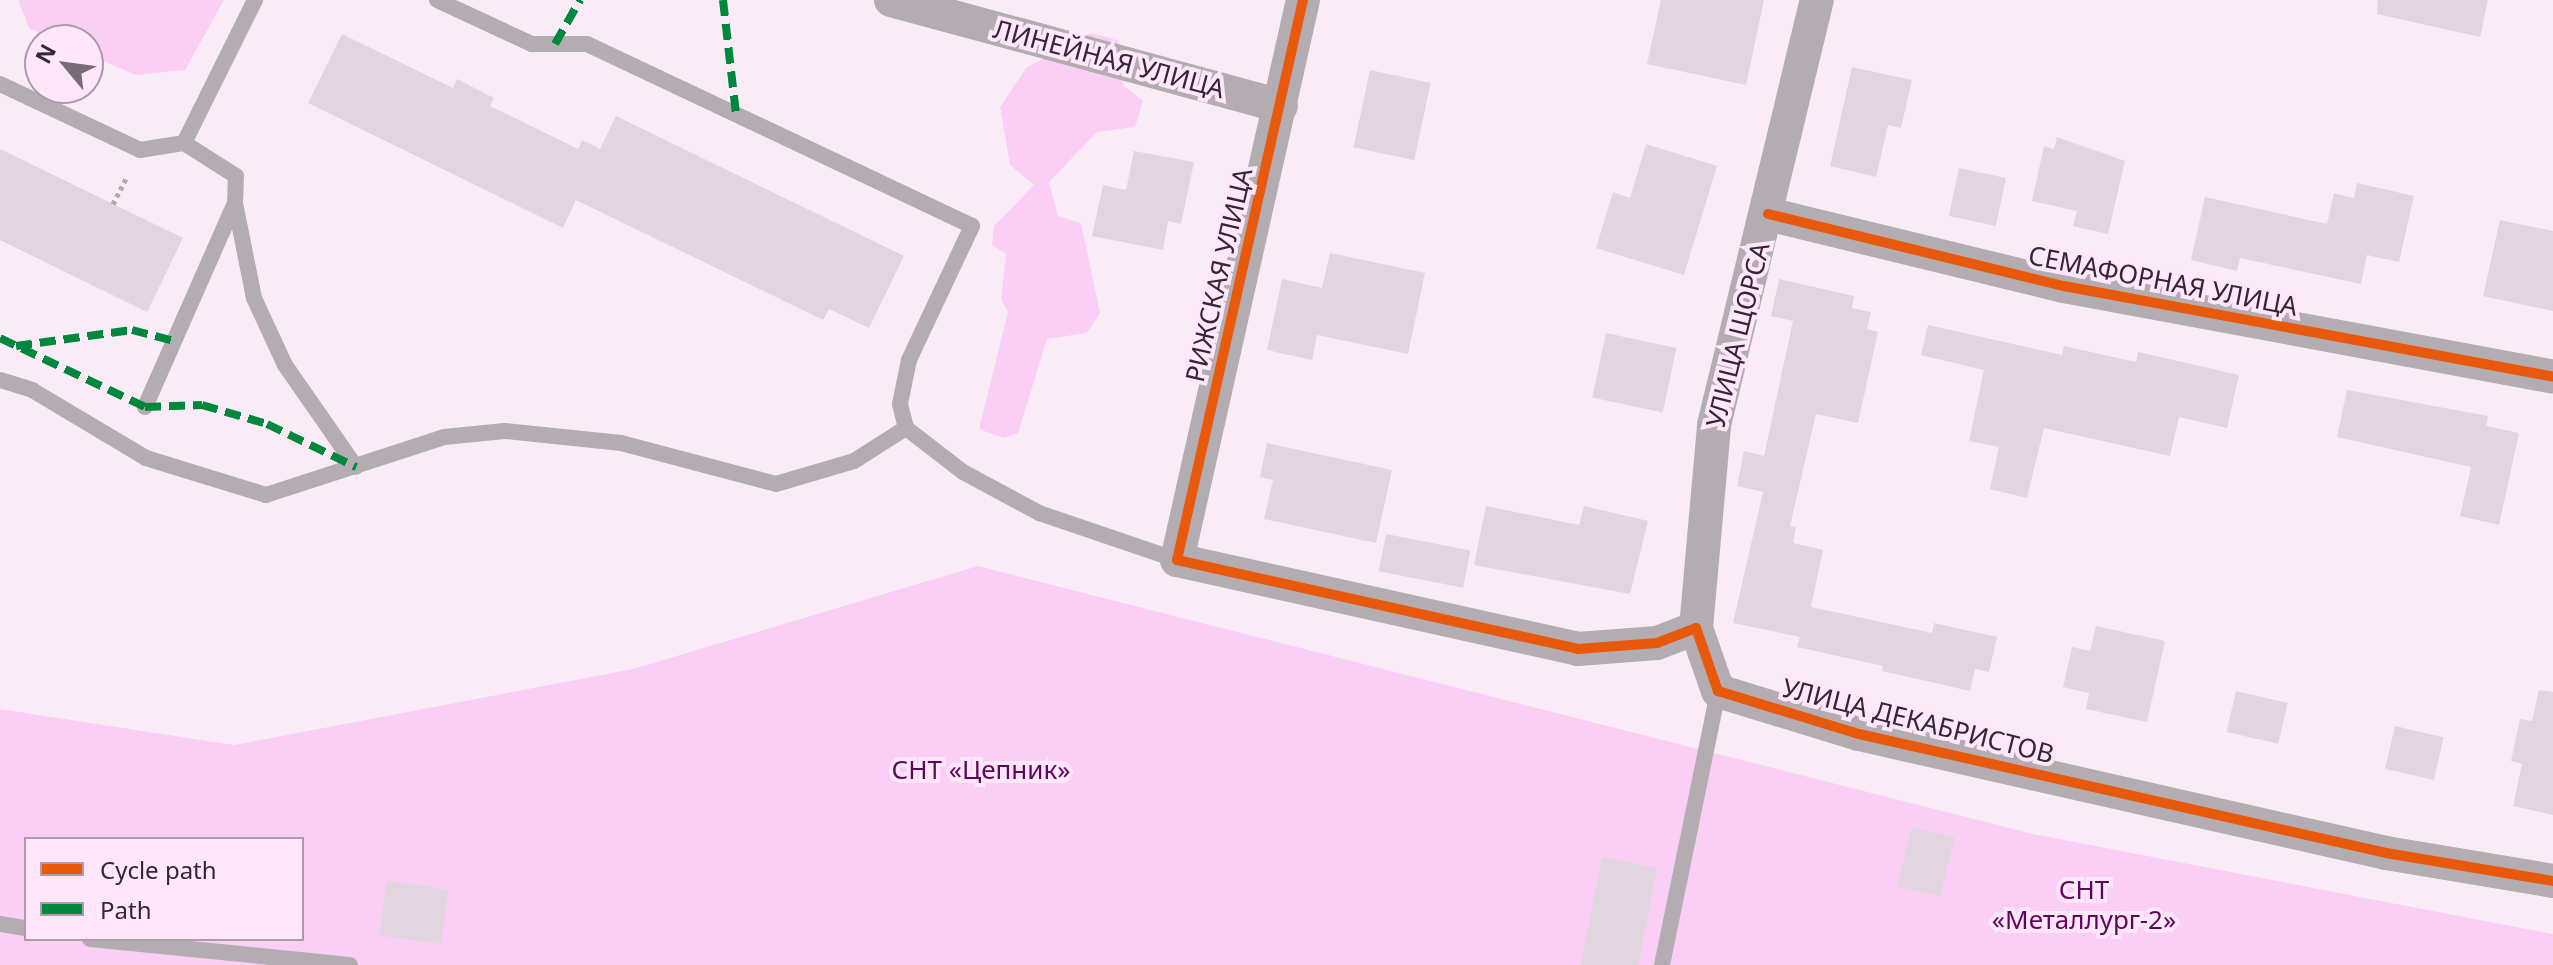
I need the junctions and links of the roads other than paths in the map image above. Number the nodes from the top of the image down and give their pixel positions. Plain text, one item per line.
1 (255, 0) edge
2 (437, 0) edge
3 (891, 0) edge
4 (1303, 0) edge
5 (1817, 0) edge
6 (0, 84) edge
7 (1281, 106) junction
8 (184, 143) junction
9 (235, 203) junction
10 (1768, 214) junction
11 (2553, 377) edge
12 (0, 380) edge
13 (145, 407) dead end
14 (906, 428) junction
15 (356, 467) junction
16 (1177, 560) junction
17 (1696, 628) junction
18 (1718, 691) junction
19 (2553, 881) edge
20 (0, 924) edge
21 (24, 928) edge
22 (110, 941) edge
23 (350, 965) edge
24 (1662, 965) edge

1 - 8 lane
2 - 14 lane
3 - 7 street, ЛИНЕЙНАЯ УЛИЦА
4 - 7 street, РИЖСКАЯ УЛИЦА
5 - 10 street, УЛИЦА ЩОРСА
6 - 8 lane
7 - 16 street, РИЖСКАЯ УЛИЦА
8 - 9 lane
9 - 13 lane
9 - 15 lane
10 - 11 street, СЕМАФОРНАЯ УЛИЦА
10 - 17 street, УЛИЦА ЩОРСА
12 - 15 lane
14 - 15 lane
14 - 16 lane
16 - 17 street
17 - 18 street
18 - 19 street, УЛИЦА ДЕКАБРИСТОВ
18 - 24 lane
20 - 21 lane
22 - 23 lane

